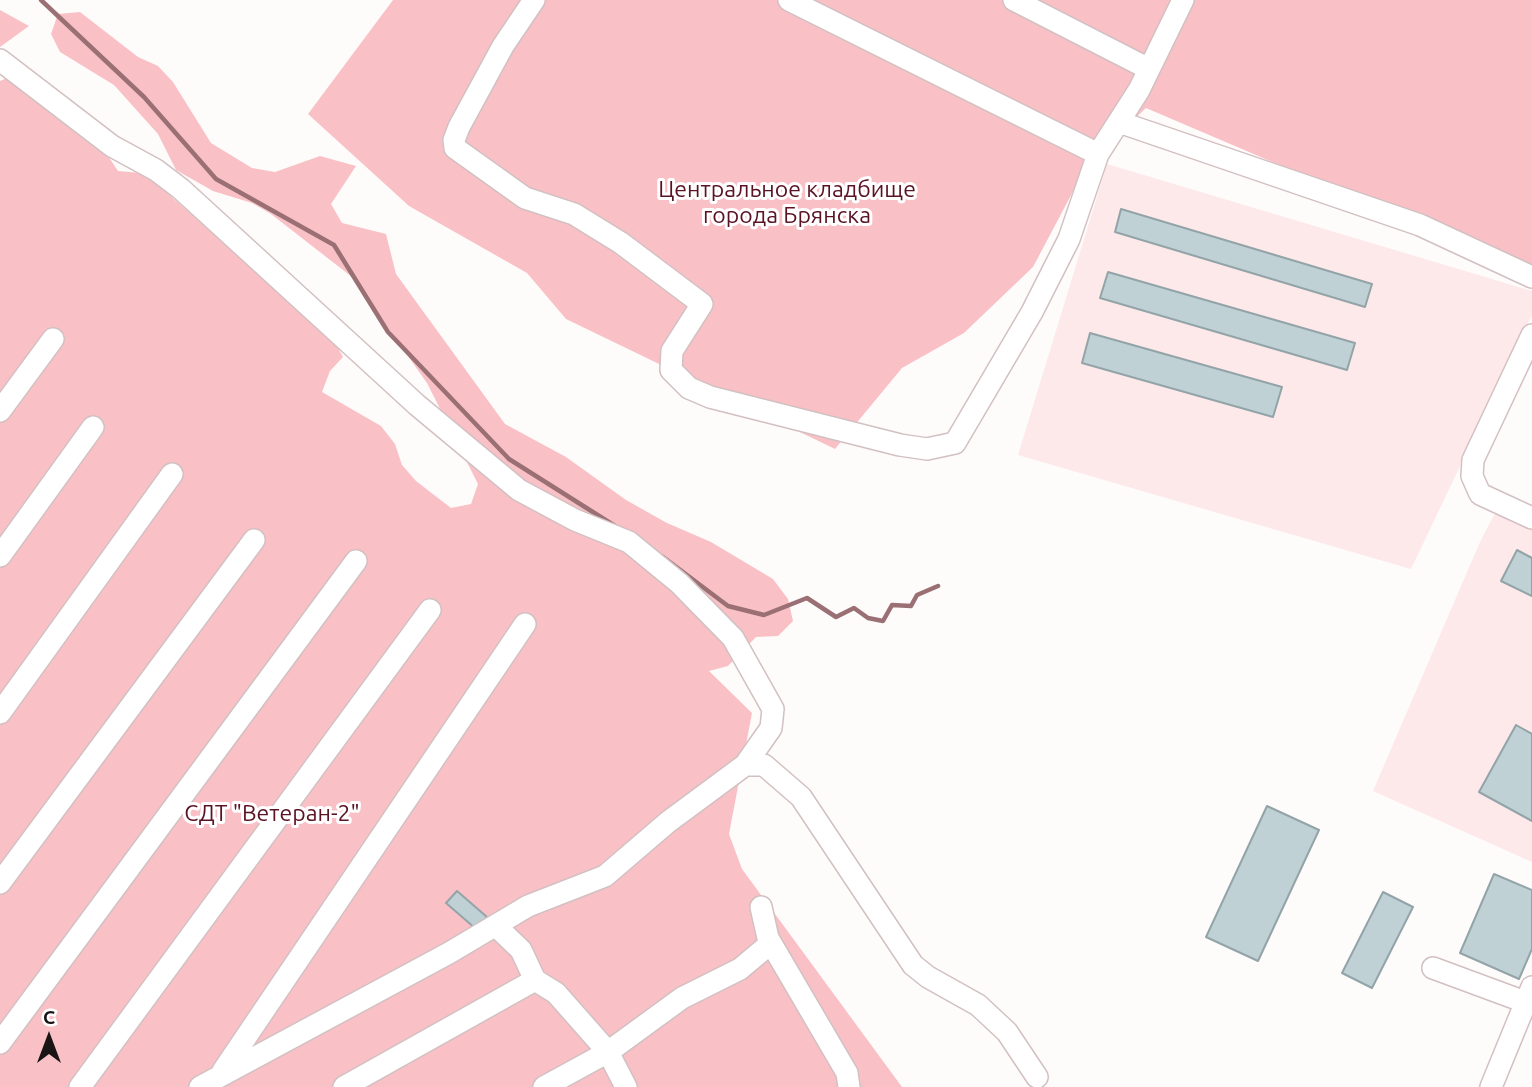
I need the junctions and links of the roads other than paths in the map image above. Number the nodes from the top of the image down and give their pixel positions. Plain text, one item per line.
1 (534, 0) edge
2 (789, 0) edge
3 (1014, 0) edge
4 (1183, 0) edge
5 (0, 60) edge
6 (1149, 69) junction
7 (1118, 122) junction
8 (1098, 154) junction
9 (1532, 277) edge
10 (1532, 335) edge
11 (54, 339) dead end
12 (0, 411) edge
13 (93, 427) dead end
14 (172, 474) dead end
15 (1532, 518) edge
16 (254, 540) dead end
17 (0, 556) edge
18 (356, 561) dead end
19 (430, 610) dead end
20 (525, 624) dead end
21 (0, 713) edge
22 (745, 765) junction
23 (0, 883) edge
24 (761, 907) dead end
25 (496, 926) junction
26 (771, 943) junction
27 (1433, 968) dead end
28 (535, 981) junction
29 (1529, 994) edge
30 (0, 1043) edge
31 (608, 1052) junction
32 (220, 1076) junction
33 (1037, 1077) dead end
34 (80, 1087) edge
35 (200, 1087) edge
36 (344, 1087) edge
37 (544, 1087) edge
38 (626, 1087) edge
39 (849, 1087) edge
40 (1491, 1087) edge

1 - 8 street
2 - 8 street
3 - 6 street
4 - 6 street
5 - 22 street
6 - 7 street
7 - 8 street
7 - 9 street
10 - 15 street
11 - 12 street
13 - 17 street
14 - 21 street
16 - 23 street
18 - 30 street
19 - 34 street
20 - 32 street
22 - 25 street
22 - 33 street
24 - 26 street
25 - 28 street
25 - 32 street
26 - 31 street
26 - 39 street
27 - 29 street
28 - 31 street
28 - 36 street
29 - 40 street
31 - 37 street
31 - 38 street
32 - 35 street

